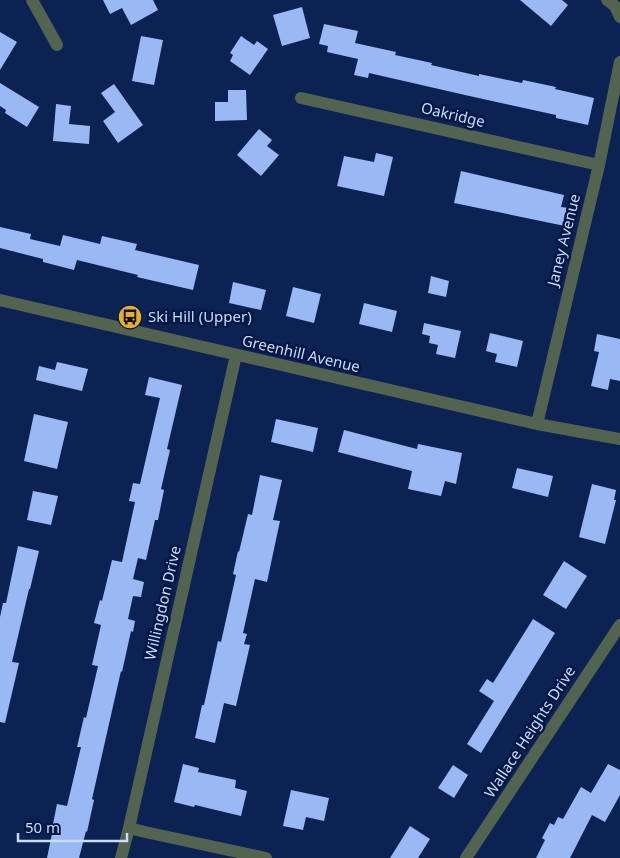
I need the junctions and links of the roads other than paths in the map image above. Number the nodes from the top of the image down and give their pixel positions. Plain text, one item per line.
1 (32, 0) edge
2 (607, 0) edge
3 (620, 17) edge
4 (57, 45) dead end
5 (620, 62) edge
6 (300, 98) dead end
7 (599, 165) junction
8 (0, 300) edge
9 (236, 355) junction
10 (537, 424) junction
11 (620, 439) edge
12 (620, 625) edge
13 (129, 828) junction
14 (121, 858) edge
15 (266, 858) edge
16 (466, 858) edge

1 - 4 street
2 - 3 street
5 - 7 street, Janey Avenue
6 - 7 street, Oakridge
7 - 10 street, Janey Avenue
8 - 9 street, Greenhill Avenue
9 - 10 street, Greenhill Avenue
9 - 13 street, Willingdon Drive
10 - 11 street
12 - 16 street, Wallace Heights Drive
13 - 14 street, Willingdon Drive
13 - 15 street

